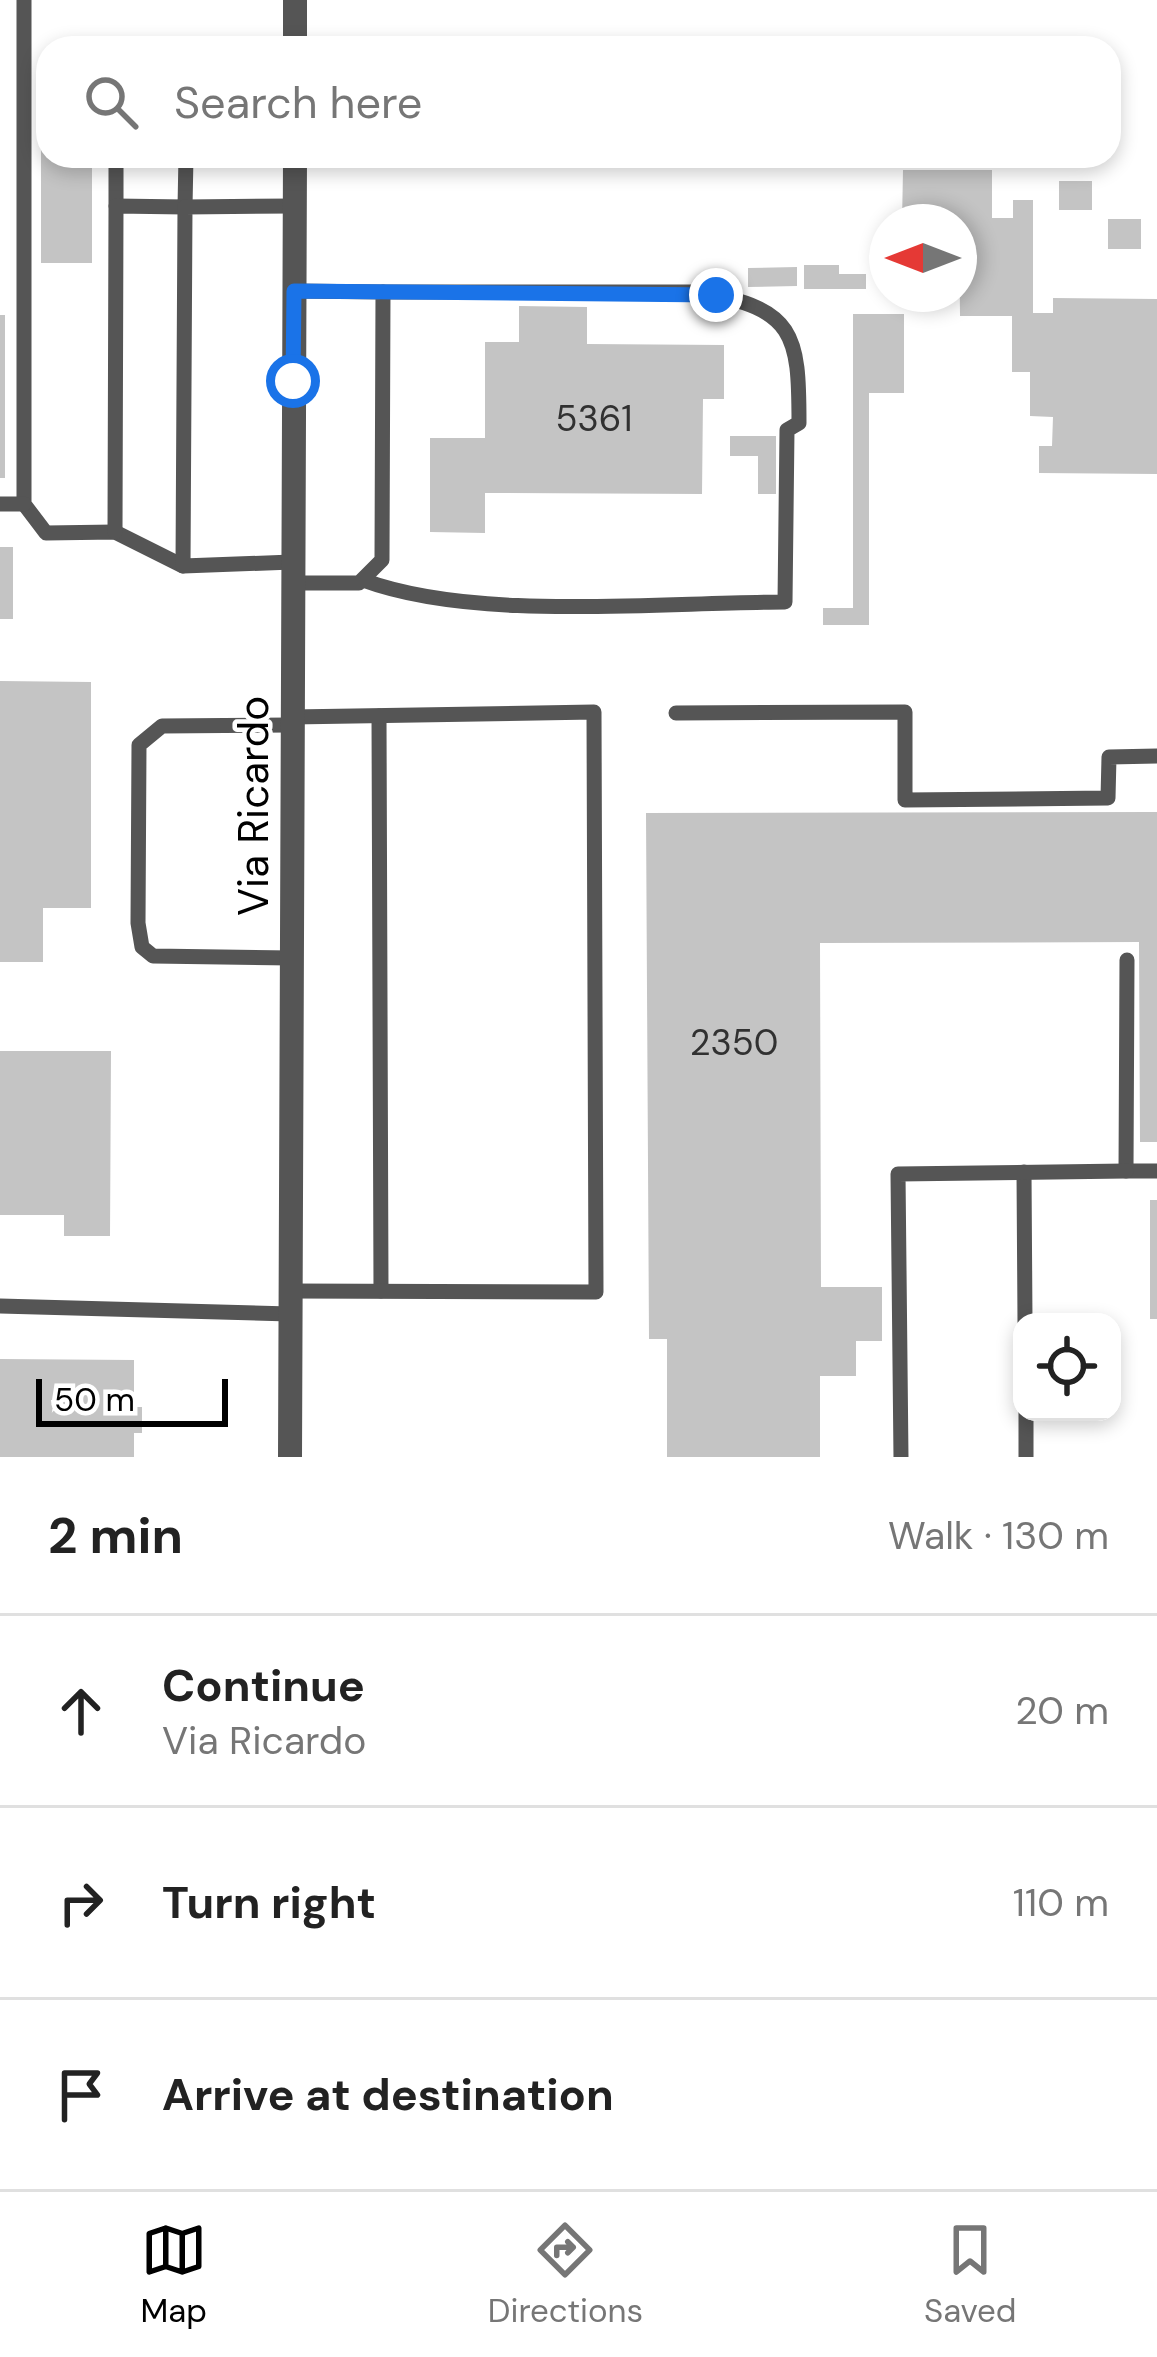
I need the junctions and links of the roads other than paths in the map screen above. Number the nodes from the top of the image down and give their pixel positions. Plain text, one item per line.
1 (24, 0) edge
2 (295, 0) edge
3 (295, 36) edge
4 (116, 168) edge
5 (186, 168) edge
6 (295, 168) edge
7 (116, 206) junction
8 (295, 206) junction
9 (185, 207) junction
10 (294, 291) junction
11 (383, 292) junction
12 (0, 504) edge
13 (24, 504) junction
14 (115, 532) junction
15 (183, 566) junction
16 (292, 573) junction
17 (363, 580) junction
18 (676, 713) dead end
19 (379, 716) junction
20 (292, 721) junction
21 (1157, 756) edge
22 (292, 958) junction
23 (1127, 960) dead end
24 (1126, 1171) junction
25 (1157, 1171) edge
26 (1024, 1172) junction
27 (381, 1291) junction
28 (290, 1302) junction
29 (0, 1306) edge
30 (1025, 1313) edge
31 (1026, 1421) edge
32 (290, 1457) edge
33 (901, 1457) edge
34 (1026, 1457) edge

1 - 13 lane
2 - 3 street
4 - 7 lane
5 - 9 lane
6 - 8 street, Via Ricardo
7 - 9 lane
7 - 14 lane
8 - 9 lane
8 - 10 street, Via Ricardo
9 - 15 lane
10 - 11 lane
10 - 16 street, Via Ricardo
11 - 17 lane
11 - 17 lane
12 - 13 lane
13 - 14 lane
14 - 15 lane
15 - 16 lane
16 - 17 lane
16 - 20 street, Via Ricardo
18 - 21 lane
19 - 20 lane
19 - 27 lane
19 - 27 lane
20 - 22 street, Via Ricardo
20 - 22 lane
22 - 28 street, Via Ricardo
23 - 24 lane
24 - 25 lane
24 - 26 lane
26 - 30 lane
26 - 33 lane
27 - 28 lane
28 - 29 lane
28 - 32 street, Via Ricardo
31 - 34 lane

